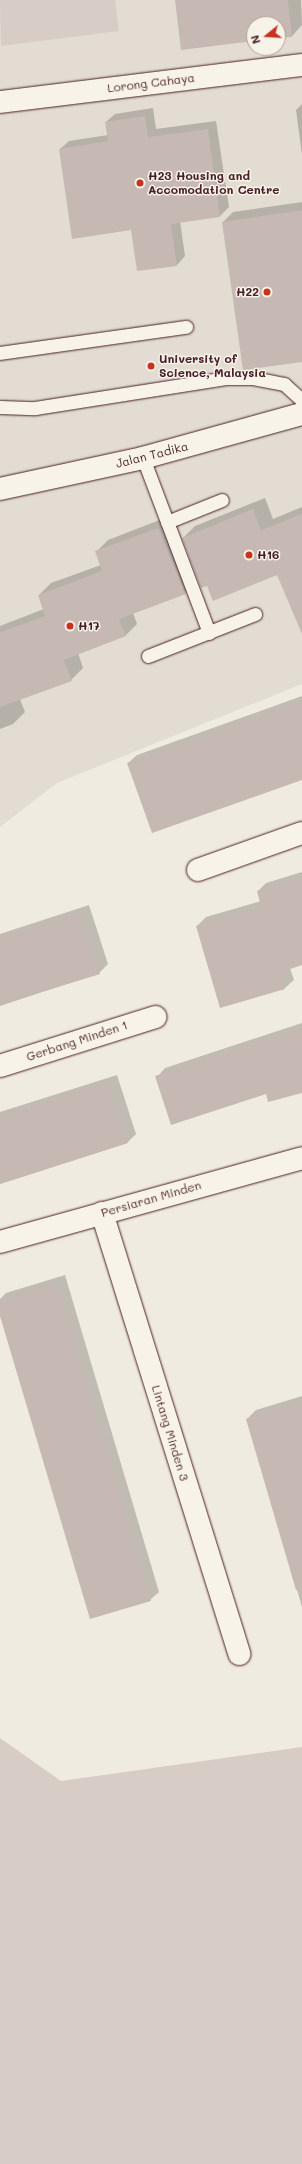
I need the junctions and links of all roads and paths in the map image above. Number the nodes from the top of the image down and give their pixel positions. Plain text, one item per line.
1 (302, 65) edge
2 (0, 102) edge
3 (186, 327) dead end
4 (0, 353) edge
5 (302, 400) edge
6 (0, 407) edge
7 (302, 414) edge
8 (143, 458) junction
9 (0, 489) edge
10 (222, 500) dead end
11 (167, 522) junction
12 (255, 614) dead end
13 (209, 633) junction
14 (148, 656) dead end
15 (302, 833) edge
16 (198, 870) dead end
17 (155, 1017) dead end
18 (0, 1066) edge
19 (302, 1158) edge
20 (102, 1213) junction
21 (0, 1242) edge
22 (239, 1654) dead end

1 - 2 street, Lorong Cahaya
3 - 4 lane
5 - 6 lane
7 - 8 street, Jalan Tadika
8 - 9 street, Jalan Tadika
8 - 11 lane
10 - 11 lane
11 - 13 lane
12 - 13 lane
13 - 14 lane
15 - 16 street
17 - 18 street, Gerbang Minden 1
19 - 20 street, Persiaran Minden
20 - 21 street, Persiaran Minden
20 - 22 street, Lintang Minden 3

